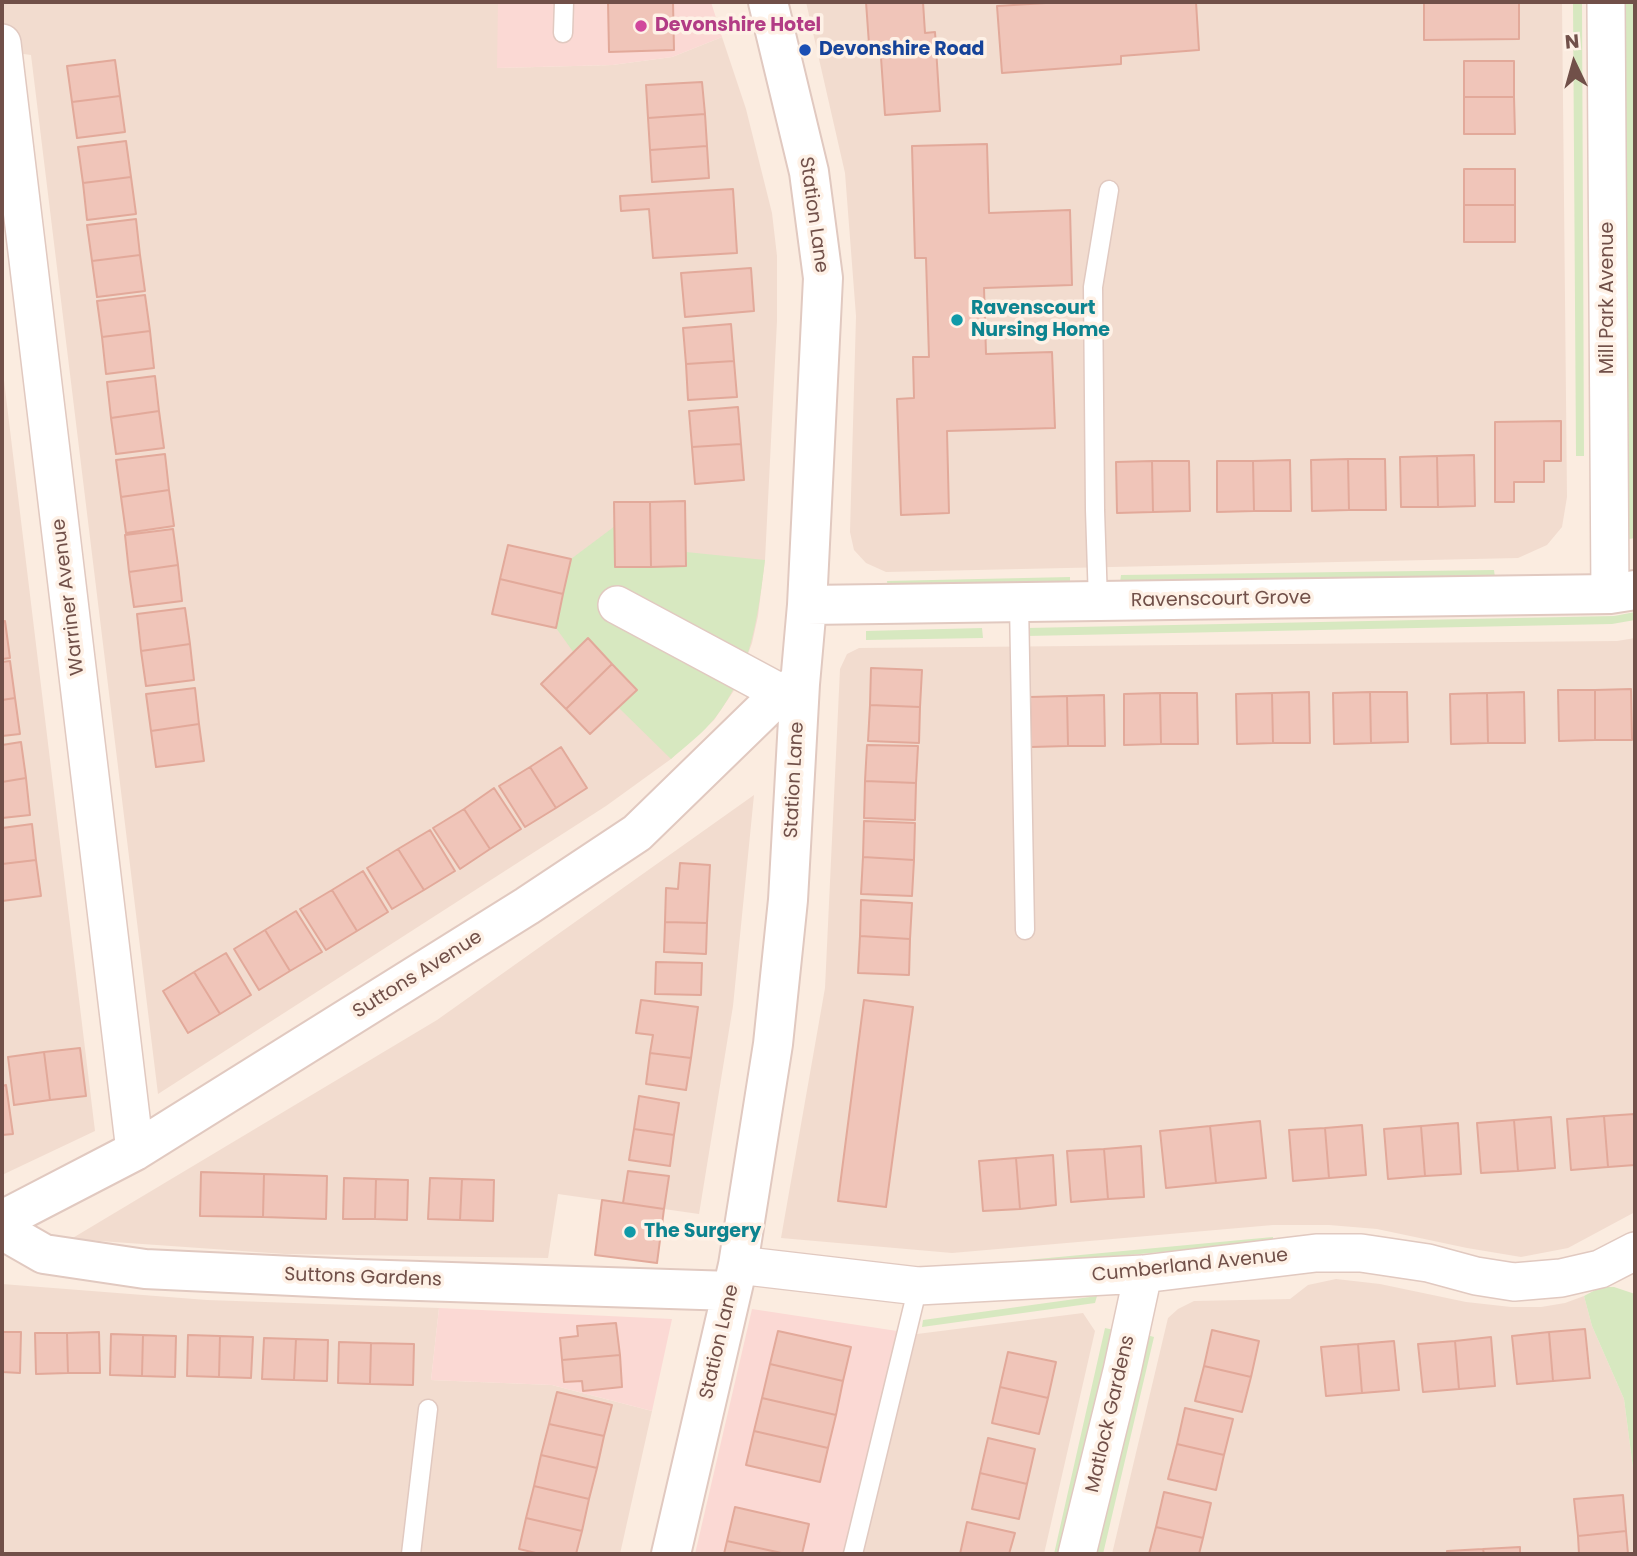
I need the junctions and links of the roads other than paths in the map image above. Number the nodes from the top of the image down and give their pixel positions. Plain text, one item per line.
1 (564, 2) edge
2 (768, 2) edge
3 (1605, 2) edge
4 (564, 33) dead end
5 (2, 43) edge
6 (1109, 190) dead end
7 (1623, 592) edge
8 (1098, 602) junction
9 (1019, 603) junction
10 (617, 605) dead end
11 (807, 606) junction
12 (791, 688) junction
13 (1025, 929) dead end
14 (135, 1151) junction
15 (2, 1220) edge
16 (2, 1230) edge
17 (1635, 1251) edge
18 (1143, 1274) junction
19 (735, 1278) junction
20 (918, 1286) junction
21 (428, 1409) dead end
22 (411, 1554) edge
23 (671, 1554) edge
24 (853, 1554) edge
25 (1077, 1554) edge

1 - 4 lane
2 - 11 street, Station Lane
3 - 7 street, Mill Park Avenue
5 - 14 street, Warriner Avenue
6 - 8 lane
7 - 8 street, Ravenscourt Grove
8 - 9 street, Ravenscourt Grove
9 - 11 street, Ravenscourt Grove
9 - 13 lane
10 - 12 street, Station Lane
11 - 12 street, Station Lane
12 - 14 street, Suttons Avenue
12 - 19 street, Station Lane
14 - 15 street, Suttons Avenue
16 - 19 street, Suttons Gardens
17 - 18 street, Cumberland Avenue
18 - 20 street, Cumberland Avenue
18 - 25 street, Matlock Gardens
19 - 20 street, Cumberland Avenue
19 - 23 street, Station Lane
20 - 24 lane
21 - 22 lane

